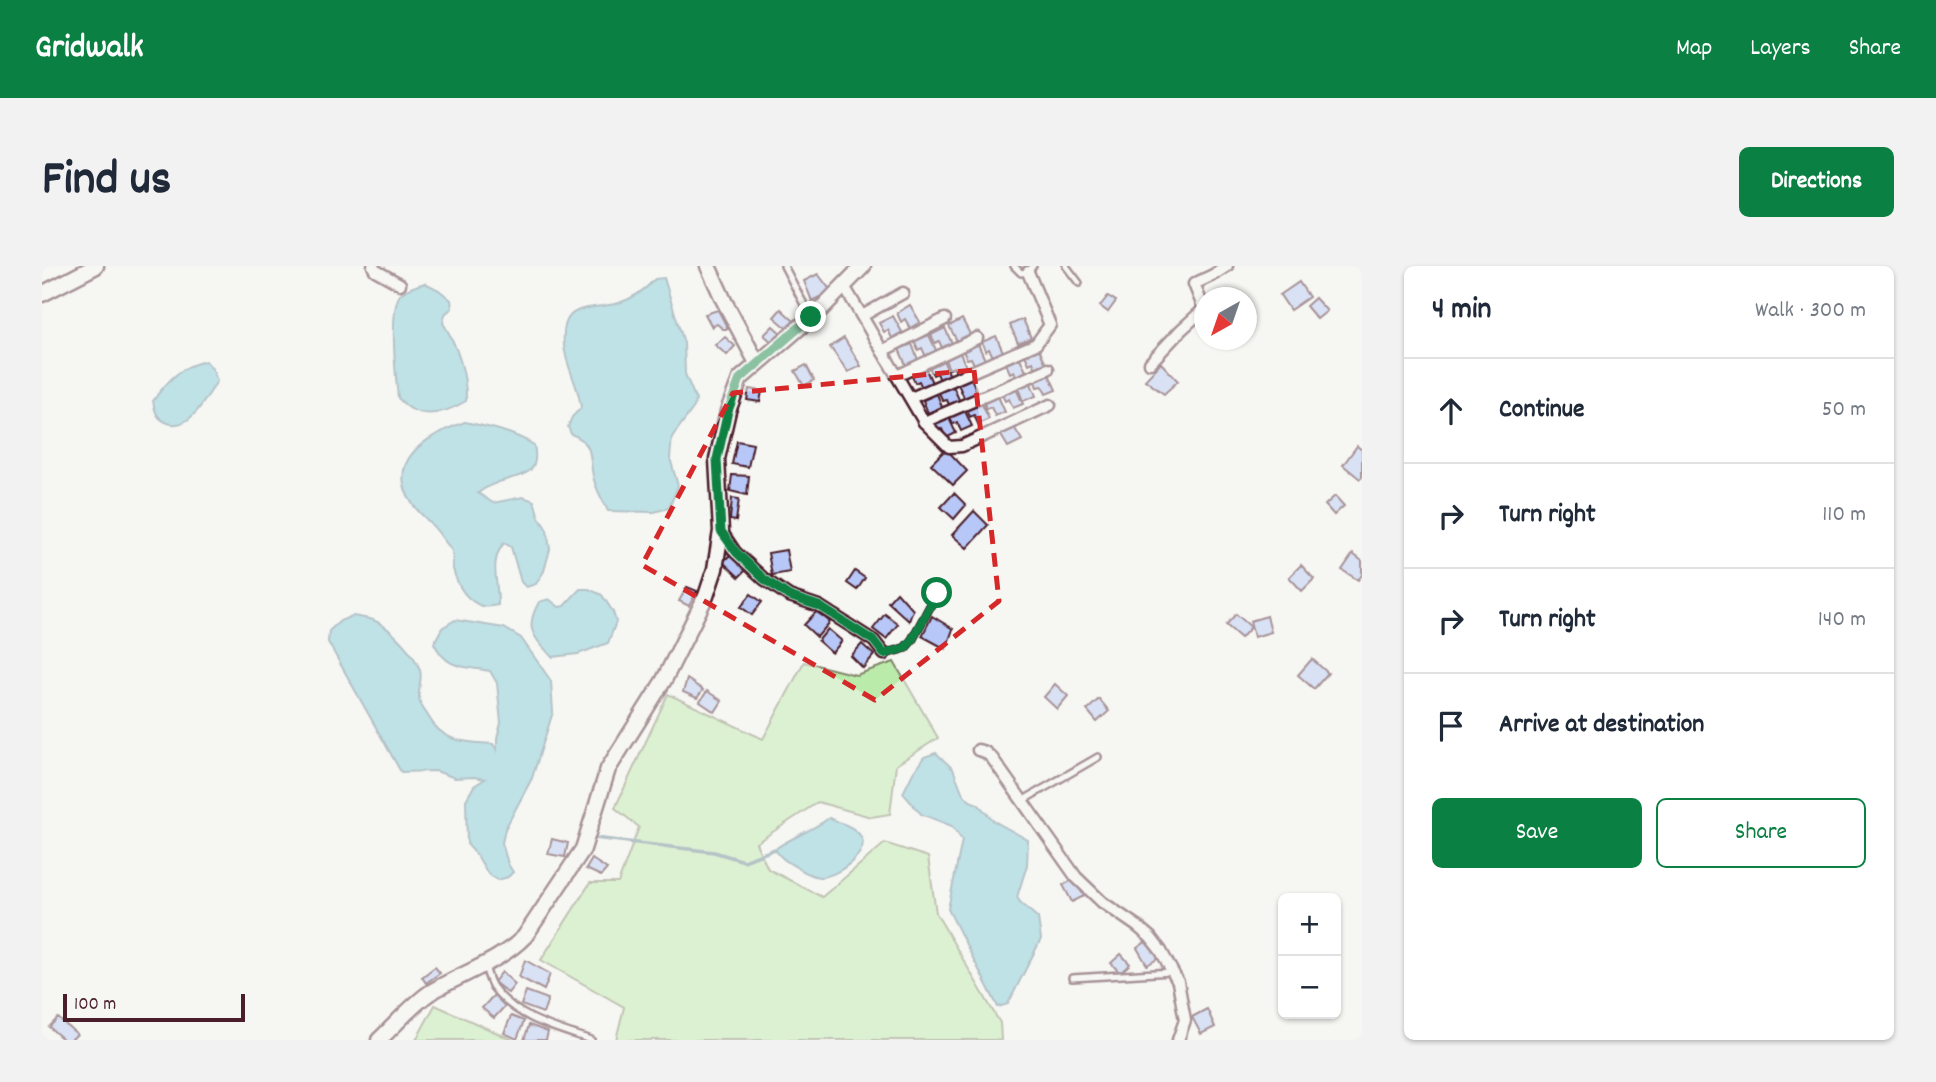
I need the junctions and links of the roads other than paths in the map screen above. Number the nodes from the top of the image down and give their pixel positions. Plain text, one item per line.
1 (96, 266) edge
2 (373, 266) edge
3 (708, 266) edge
4 (784, 266) edge
5 (863, 266) edge
6 (1014, 266) edge
7 (1066, 266) edge
8 (1227, 266) edge
9 (1030, 269) edge
10 (1079, 283) dead end
11 (400, 284) dead end
12 (844, 286) junction
13 (904, 293) dead end
14 (42, 295) edge
15 (862, 316) junction
16 (811, 317) junction
17 (945, 319) dead end
18 (977, 338) dead end
19 (882, 351) junction
20 (757, 363) junction
21 (1150, 363) dead end
22 (1048, 369) dead end
23 (897, 376) junction
24 (911, 398) junction
25 (1050, 405) dead end
26 (924, 422) junction
27 (721, 531) junction
28 (937, 593) dead end
29 (884, 654) joint
30 (978, 750) dead end
31 (1098, 757) dead end
32 (1022, 802) junction
33 (484, 963) junction
34 (1172, 972) junction
35 (1072, 978) dead end
36 (379, 1040) edge
37 (591, 1040) edge
38 (1178, 1040) edge

1 - 14 main road
2 - 11 street
3 - 20 main road
4 - 16 lane
5 - 12 main road
6 - 9 lane
7 - 10 lane
8 - 21 street
9 - 24 street
12 - 15 street
12 - 16 main road
13 - 15 street
15 - 19 street
16 - 20 main road
17 - 19 street
18 - 23 street
19 - 23 street
20 - 27 main road
22 - 26 street
23 - 24 street
24 - 26 street
25 - 26 street
27 - 29 street
27 - 33 main road
28 - 29 lane
30 - 32 street
31 - 32 lane
32 - 34 street
33 - 36 main road
33 - 37 lane
34 - 35 lane
34 - 38 street

